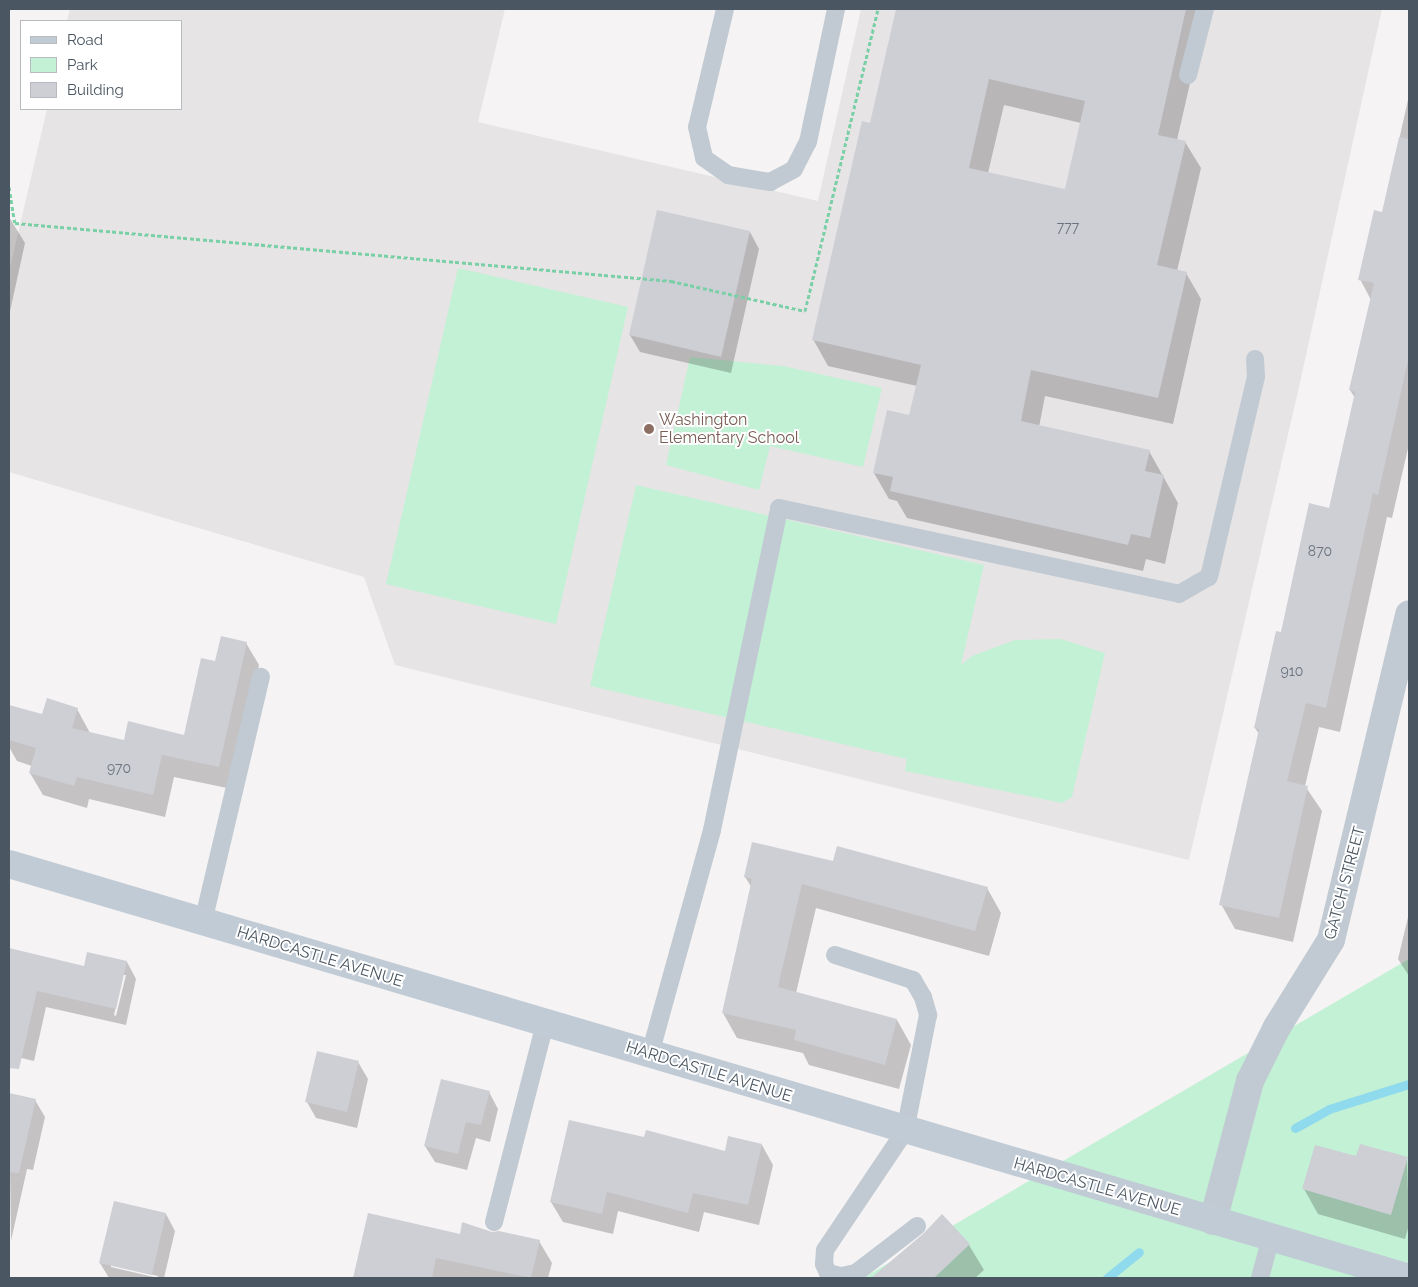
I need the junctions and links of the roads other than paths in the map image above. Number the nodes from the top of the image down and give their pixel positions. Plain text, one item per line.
1 (725, 9) edge
2 (836, 9) edge
3 (1205, 9) edge
4 (1188, 75) dead end
5 (1255, 359) dead end
6 (1409, 614) edge
7 (260, 677) dead end
8 (9, 864) edge
9 (203, 922) junction
10 (835, 955) dead end
11 (545, 1023) junction
12 (650, 1054) junction
13 (904, 1131) junction
14 (1213, 1221) junction
15 (494, 1222) dead end
16 (918, 1226) dead end
17 (1271, 1238) junction
18 (1260, 1278) edge
19 (1409, 1278) edge

1 - 2 lane
3 - 4 lane
5 - 12 lane
6 - 14 street, GATCH STREET
7 - 9 lane
8 - 9 street, HARDCASTLE AVENUE
9 - 11 street, HARDCASTLE AVENUE
10 - 13 lane
11 - 12 street, HARDCASTLE AVENUE
11 - 15 lane
12 - 13 street, HARDCASTLE AVENUE
13 - 14 street, HARDCASTLE AVENUE
13 - 16 lane
14 - 17 street, HARDCASTLE AVENUE
17 - 18 lane
17 - 19 street, HARDCASTLE AVENUE

